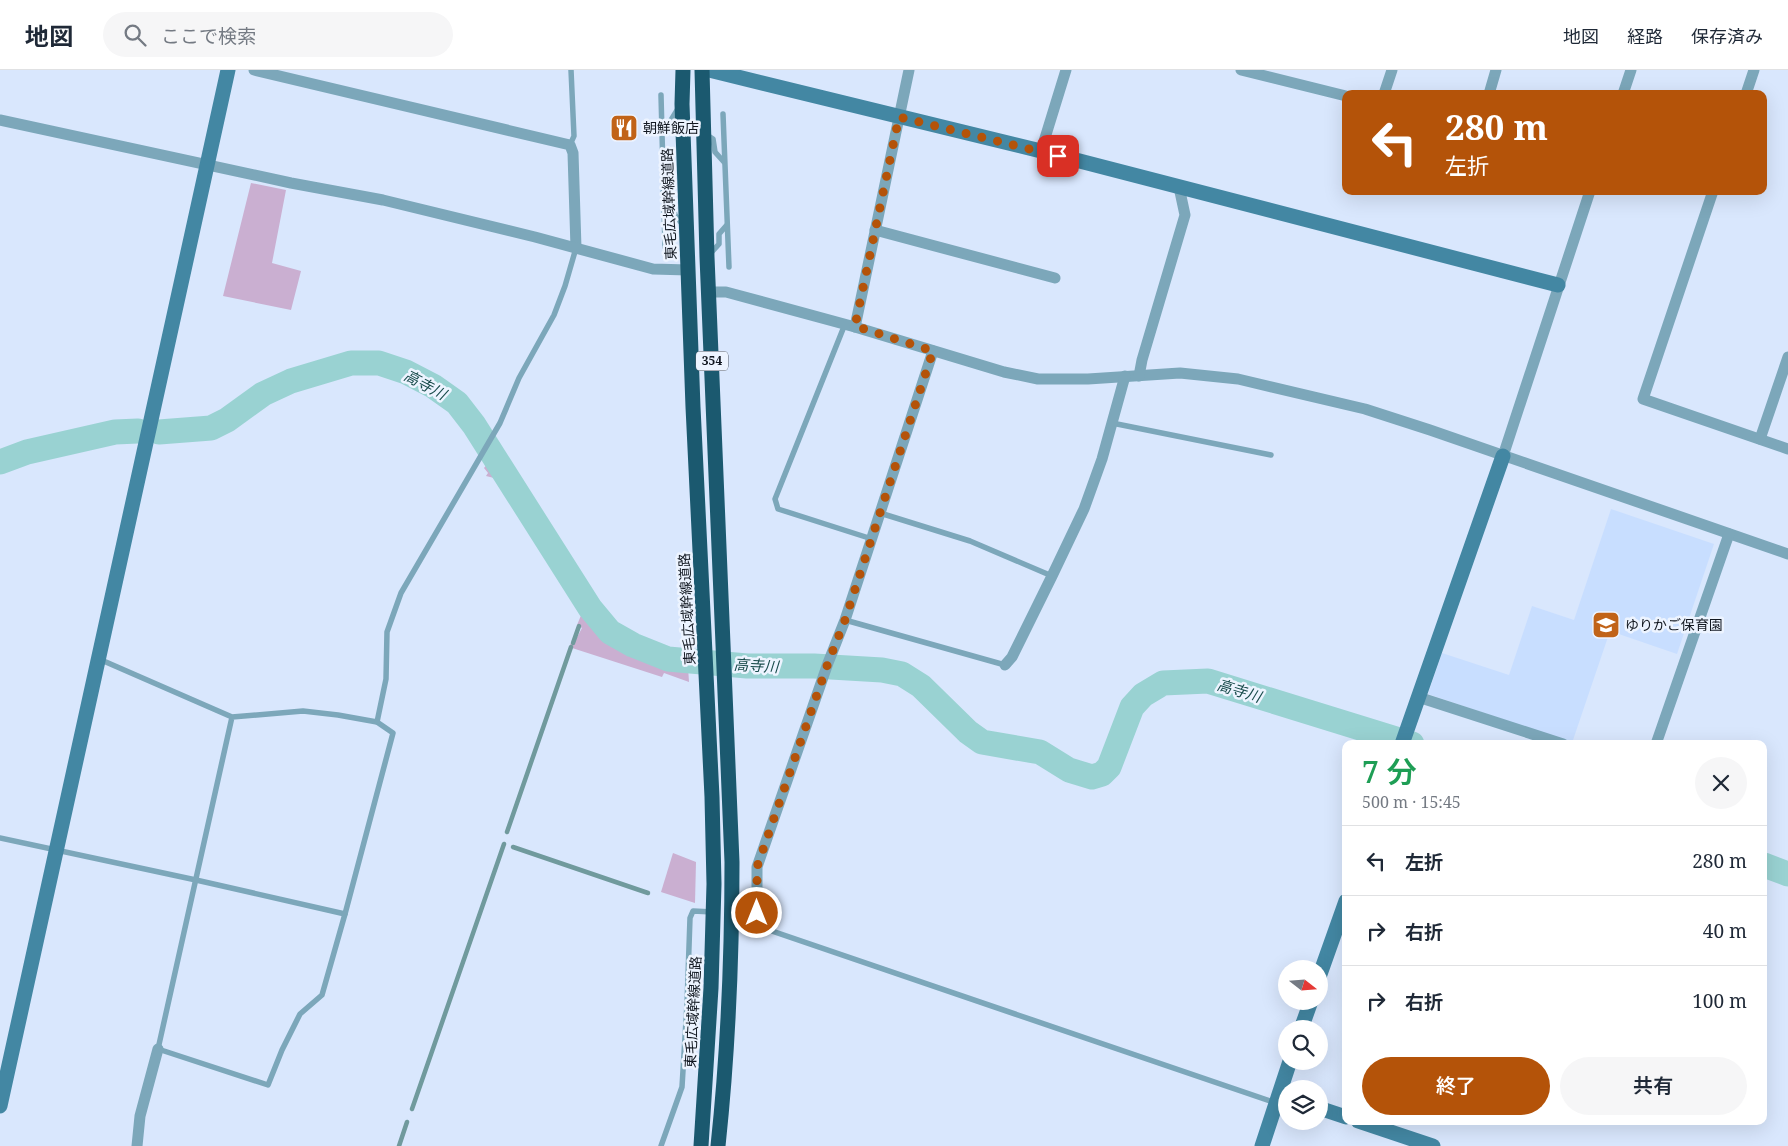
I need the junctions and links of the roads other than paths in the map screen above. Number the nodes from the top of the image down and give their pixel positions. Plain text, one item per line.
1 (228, 70) edge
2 (254, 70) edge
3 (571, 70) edge
4 (683, 70) edge
5 (702, 70) edge
6 (709, 70) edge
7 (909, 70) edge
8 (1066, 70) edge
9 (1241, 70) edge
10 (1392, 70) edge
11 (1496, 70) edge
12 (1632, 70) edge
13 (1754, 70) edge
14 (1282, 75) edge
15 (1385, 90) edge
16 (1490, 90) edge
17 (1624, 90) edge
18 (1747, 90) edge
19 (661, 95) dead end
20 (1342, 95) edge
21 (682, 104) junction
22 (723, 114) dead end
23 (899, 117) junction
24 (0, 120) edge
25 (661, 126) junction
26 (703, 132) junction
27 (570, 145) junction
28 (1041, 151) junction
29 (724, 162) junction
30 (207, 164) junction
31 (1179, 188) junction
32 (663, 192) junction
33 (1589, 195) edge
34 (1712, 195) edge
35 (726, 226) junction
36 (686, 229) junction
37 (875, 230) junction
38 (665, 247) dead end
39 (576, 248) junction
40 (707, 257) junction
41 (728, 267) dead end
42 (688, 270) junction
43 (1055, 278) dead end
44 (1558, 285) junction
45 (708, 292) junction
46 (850, 325) junction
47 (933, 351) junction
48 (1788, 358) edge
49 (1126, 376) junction
50 (1139, 376) junction
51 (1112, 423) junction
52 (1760, 439) junction
53 (1788, 448) edge
54 (1271, 455) dead end
55 (1503, 456) junction
56 (880, 512) junction
57 (1729, 534) junction
58 (872, 539) junction
59 (1788, 554) edge
60 (1052, 576) junction
61 (845, 620) junction
62 (99, 660) junction
63 (1006, 665) joint
64 (1418, 698) junction
65 (232, 717) junction
66 (377, 722) junction
67 (1403, 740) edge
68 (1550, 740) edge
69 (1657, 740) edge
70 (0, 838) edge
71 (56, 851) junction
72 (196, 880) junction
73 (713, 912) junction
74 (1342, 912) edge
75 (345, 914) junction
76 (753, 916) junction
77 (732, 917) junction
78 (1325, 960) edge
79 (158, 1049) junction
80 (1278, 1098) edge
81 (0, 1106) edge
82 (1278, 1106) edge
83 (1328, 1111) edge
84 (1342, 1116) edge
85 (1370, 1125) edge
86 (137, 1146) edge
87 (661, 1146) edge
88 (701, 1146) edge
89 (718, 1146) edge
90 (1262, 1146) edge
91 (1433, 1146) edge

1 - 30 street
2 - 27 street
3 - 27 lane
4 - 21 highway, 東毛広域幹線道路 / 354
5 - 26 highway, 354
6 - 23 street
7 - 23 street
8 - 28 street
9 - 14 street
10 - 15 street
11 - 16 street
12 - 17 street
13 - 18 street
14 - 20 street
19 - 25 lane
21 - 25 lane
21 - 36 highway, 東毛広域幹線道路 / 354
22 - 29 lane
23 - 28 street
23 - 37 street
24 - 30 street
25 - 32 lane
26 - 29 lane
26 - 40 highway, 354
27 - 39 street
28 - 31 street
29 - 35 lane
30 - 39 street
30 - 62 street
31 - 44 street
31 - 50 street
32 - 36 lane
32 - 38 lane
33 - 44 street
34 - 52 street
35 - 40 lane
35 - 41 lane
36 - 42 highway, 東毛広域幹線道路 / 354
37 - 43 street
37 - 46 street
39 - 42 street
39 - 66 lane
40 - 45 highway, 354
42 - 73 highway, 東毛広域幹線道路 / 354
44 - 55 street
45 - 46 street
45 - 77 highway, 354
46 - 47 street
46 - 58 lane
47 - 49 street
47 - 56 street
48 - 52 street
49 - 50 street
49 - 51 street
50 - 55 street
51 - 54 lane
51 - 60 street
52 - 53 street
55 - 57 street
55 - 64 street
56 - 58 street
56 - 60 lane
57 - 59 street
57 - 69 street
58 - 61 street
60 - 63 street
61 - 63 lane
61 - 76 street
62 - 65 lane
62 - 71 street
64 - 67 street
64 - 68 street
65 - 66 lane
65 - 72 lane
66 - 75 lane
70 - 71 lane
71 - 72 lane
71 - 81 street
72 - 75 lane
72 - 79 lane
73 - 87 lane
73 - 88 highway, 東毛広域幹線道路 / 354
74 - 78 street
75 - 79 lane
76 - 77 street
76 - 80 lane
77 - 89 highway, 354
79 - 86 street
82 - 90 street
83 - 84 street
85 - 91 street

